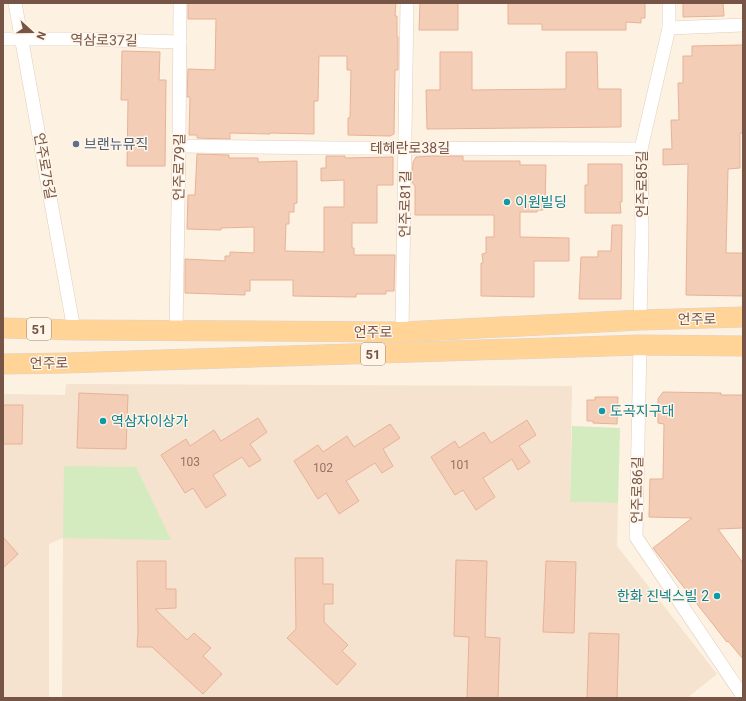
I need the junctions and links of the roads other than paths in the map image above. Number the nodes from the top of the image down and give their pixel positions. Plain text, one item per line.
1 (15, 3) edge
2 (180, 3) edge
3 (408, 3) edge
4 (669, 3) edge
5 (743, 26) edge
6 (669, 28) junction
7 (3, 39) edge
8 (22, 39) junction
9 (180, 42) junction
10 (179, 146) junction
11 (406, 148) junction
12 (641, 149) junction
13 (743, 318) edge
14 (640, 320) junction
15 (3, 328) edge
16 (74, 330) junction
17 (176, 331) junction
18 (402, 332) junction
19 (640, 346) junction
20 (743, 346) edge
21 (3, 364) edge
22 (741, 696) edge

1 - 8 street, 언주로75길
2 - 9 street, 언주로79길
3 - 11 street, 언주로81길
4 - 6 street, 언주로85길
5 - 6 street
6 - 12 street, 언주로85길
7 - 8 street, 역삼로37길
8 - 9 street, 역삼로37길
8 - 16 street, 언주로75길
9 - 10 street, 언주로79길
10 - 11 street, 테헤란로38길
10 - 17 street, 언주로79길
11 - 12 street, 테헤란로38길
11 - 18 street, 언주로81길
12 - 14 street, 언주로85길
13 - 14 main road, 언주로 / 51
14 - 18 main road, 언주로 / 51
15 - 16 main road, 언주로 / 51
16 - 17 main road, 언주로 / 51
17 - 18 main road, 언주로 / 51
19 - 20 main road, 언주로 / 51
19 - 21 main road, 언주로 / 51
19 - 22 street, 언주로86길

